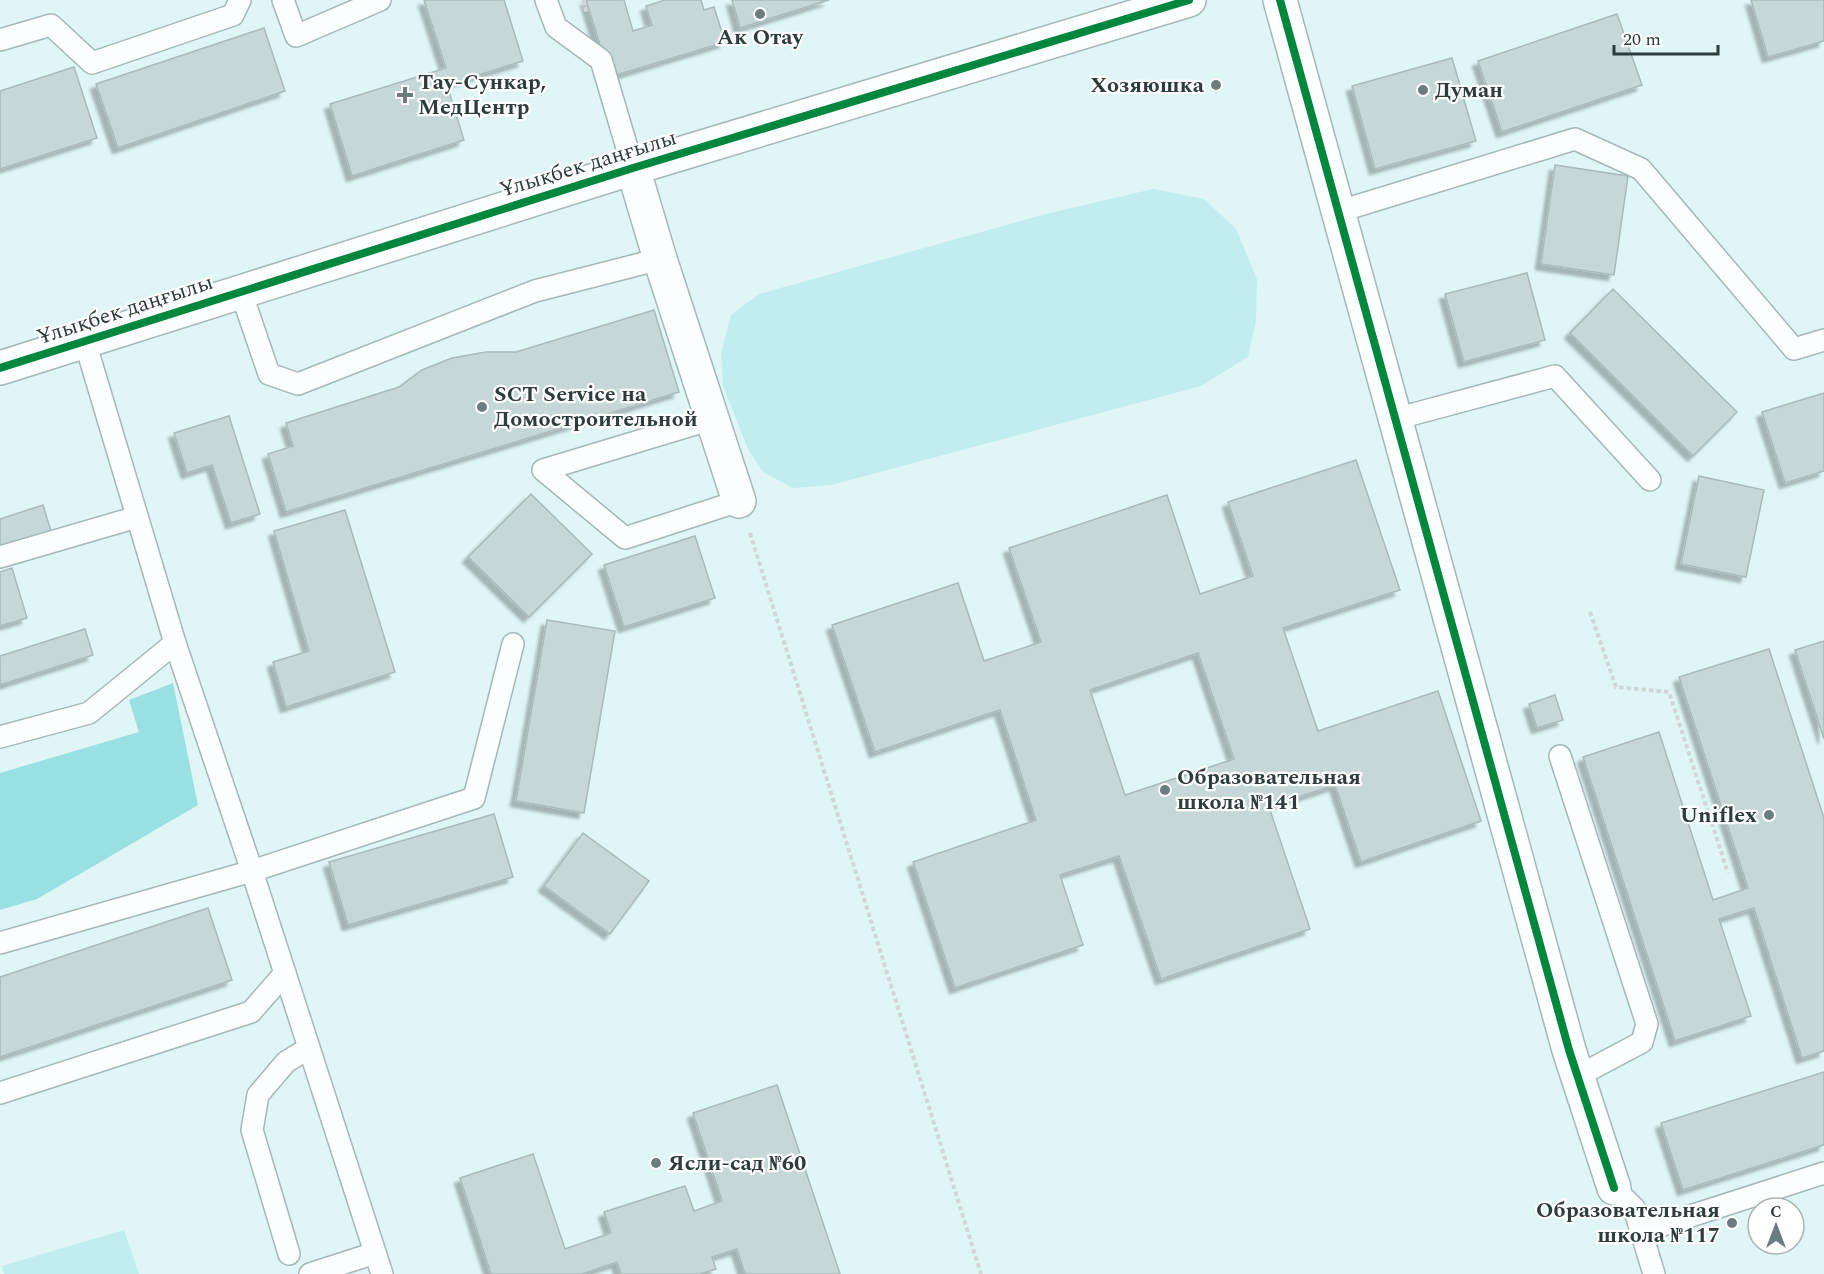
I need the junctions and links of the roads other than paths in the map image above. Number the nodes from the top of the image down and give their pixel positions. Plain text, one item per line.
1 (240, 0) edge
2 (283, 0) edge
3 (380, 0) edge
4 (546, 0) edge
5 (1189, 0) edge
6 (1280, 0) edge
7 (0, 40) edge
8 (633, 168) junction
9 (1337, 212) junction
10 (660, 259) junction
11 (241, 292) junction
12 (1824, 340) edge
13 (85, 342) junction
14 (0, 368) edge
15 (712, 419) junction
16 (1395, 419) junction
17 (1650, 480) dead end
18 (739, 501) joint
19 (137, 517) junction
20 (0, 557) edge
21 (175, 643) junction
22 (513, 644) dead end
23 (0, 737) edge
24 (1560, 756) dead end
25 (252, 872) junction
26 (0, 943) edge
27 (285, 973) junction
28 (309, 1048) junction
29 (1578, 1076) junction
30 (0, 1093) edge
31 (1824, 1173) edge
32 (1614, 1188) joint
33 (1641, 1232) junction
34 (375, 1253) junction
35 (289, 1254) dead end
36 (310, 1274) edge
37 (382, 1274) edge
38 (1654, 1274) edge

1 - 7 lane
2 - 3 lane
4 - 8 lane
5 - 8 street, Ұлықбек даңғылы
6 - 9 street
8 - 10 street
8 - 11 street, Ұлықбек даңғылы
9 - 12 lane
9 - 16 street
10 - 11 lane
10 - 15 street
11 - 13 street, Ұлықбек даңғылы
13 - 14 street, Ұлықбек даңғылы
13 - 19 lane
15 - 18 street
15 - 18 lane
16 - 17 lane
16 - 29 street
19 - 20 lane
19 - 21 lane
21 - 23 lane
21 - 25 lane
22 - 25 lane
24 - 29 lane
25 - 26 lane
25 - 27 lane
27 - 28 lane
27 - 30 lane
28 - 34 lane
28 - 35 lane
29 - 32 street
31 - 33 lane
32 - 33 lane
33 - 38 lane
34 - 36 lane
34 - 37 lane

